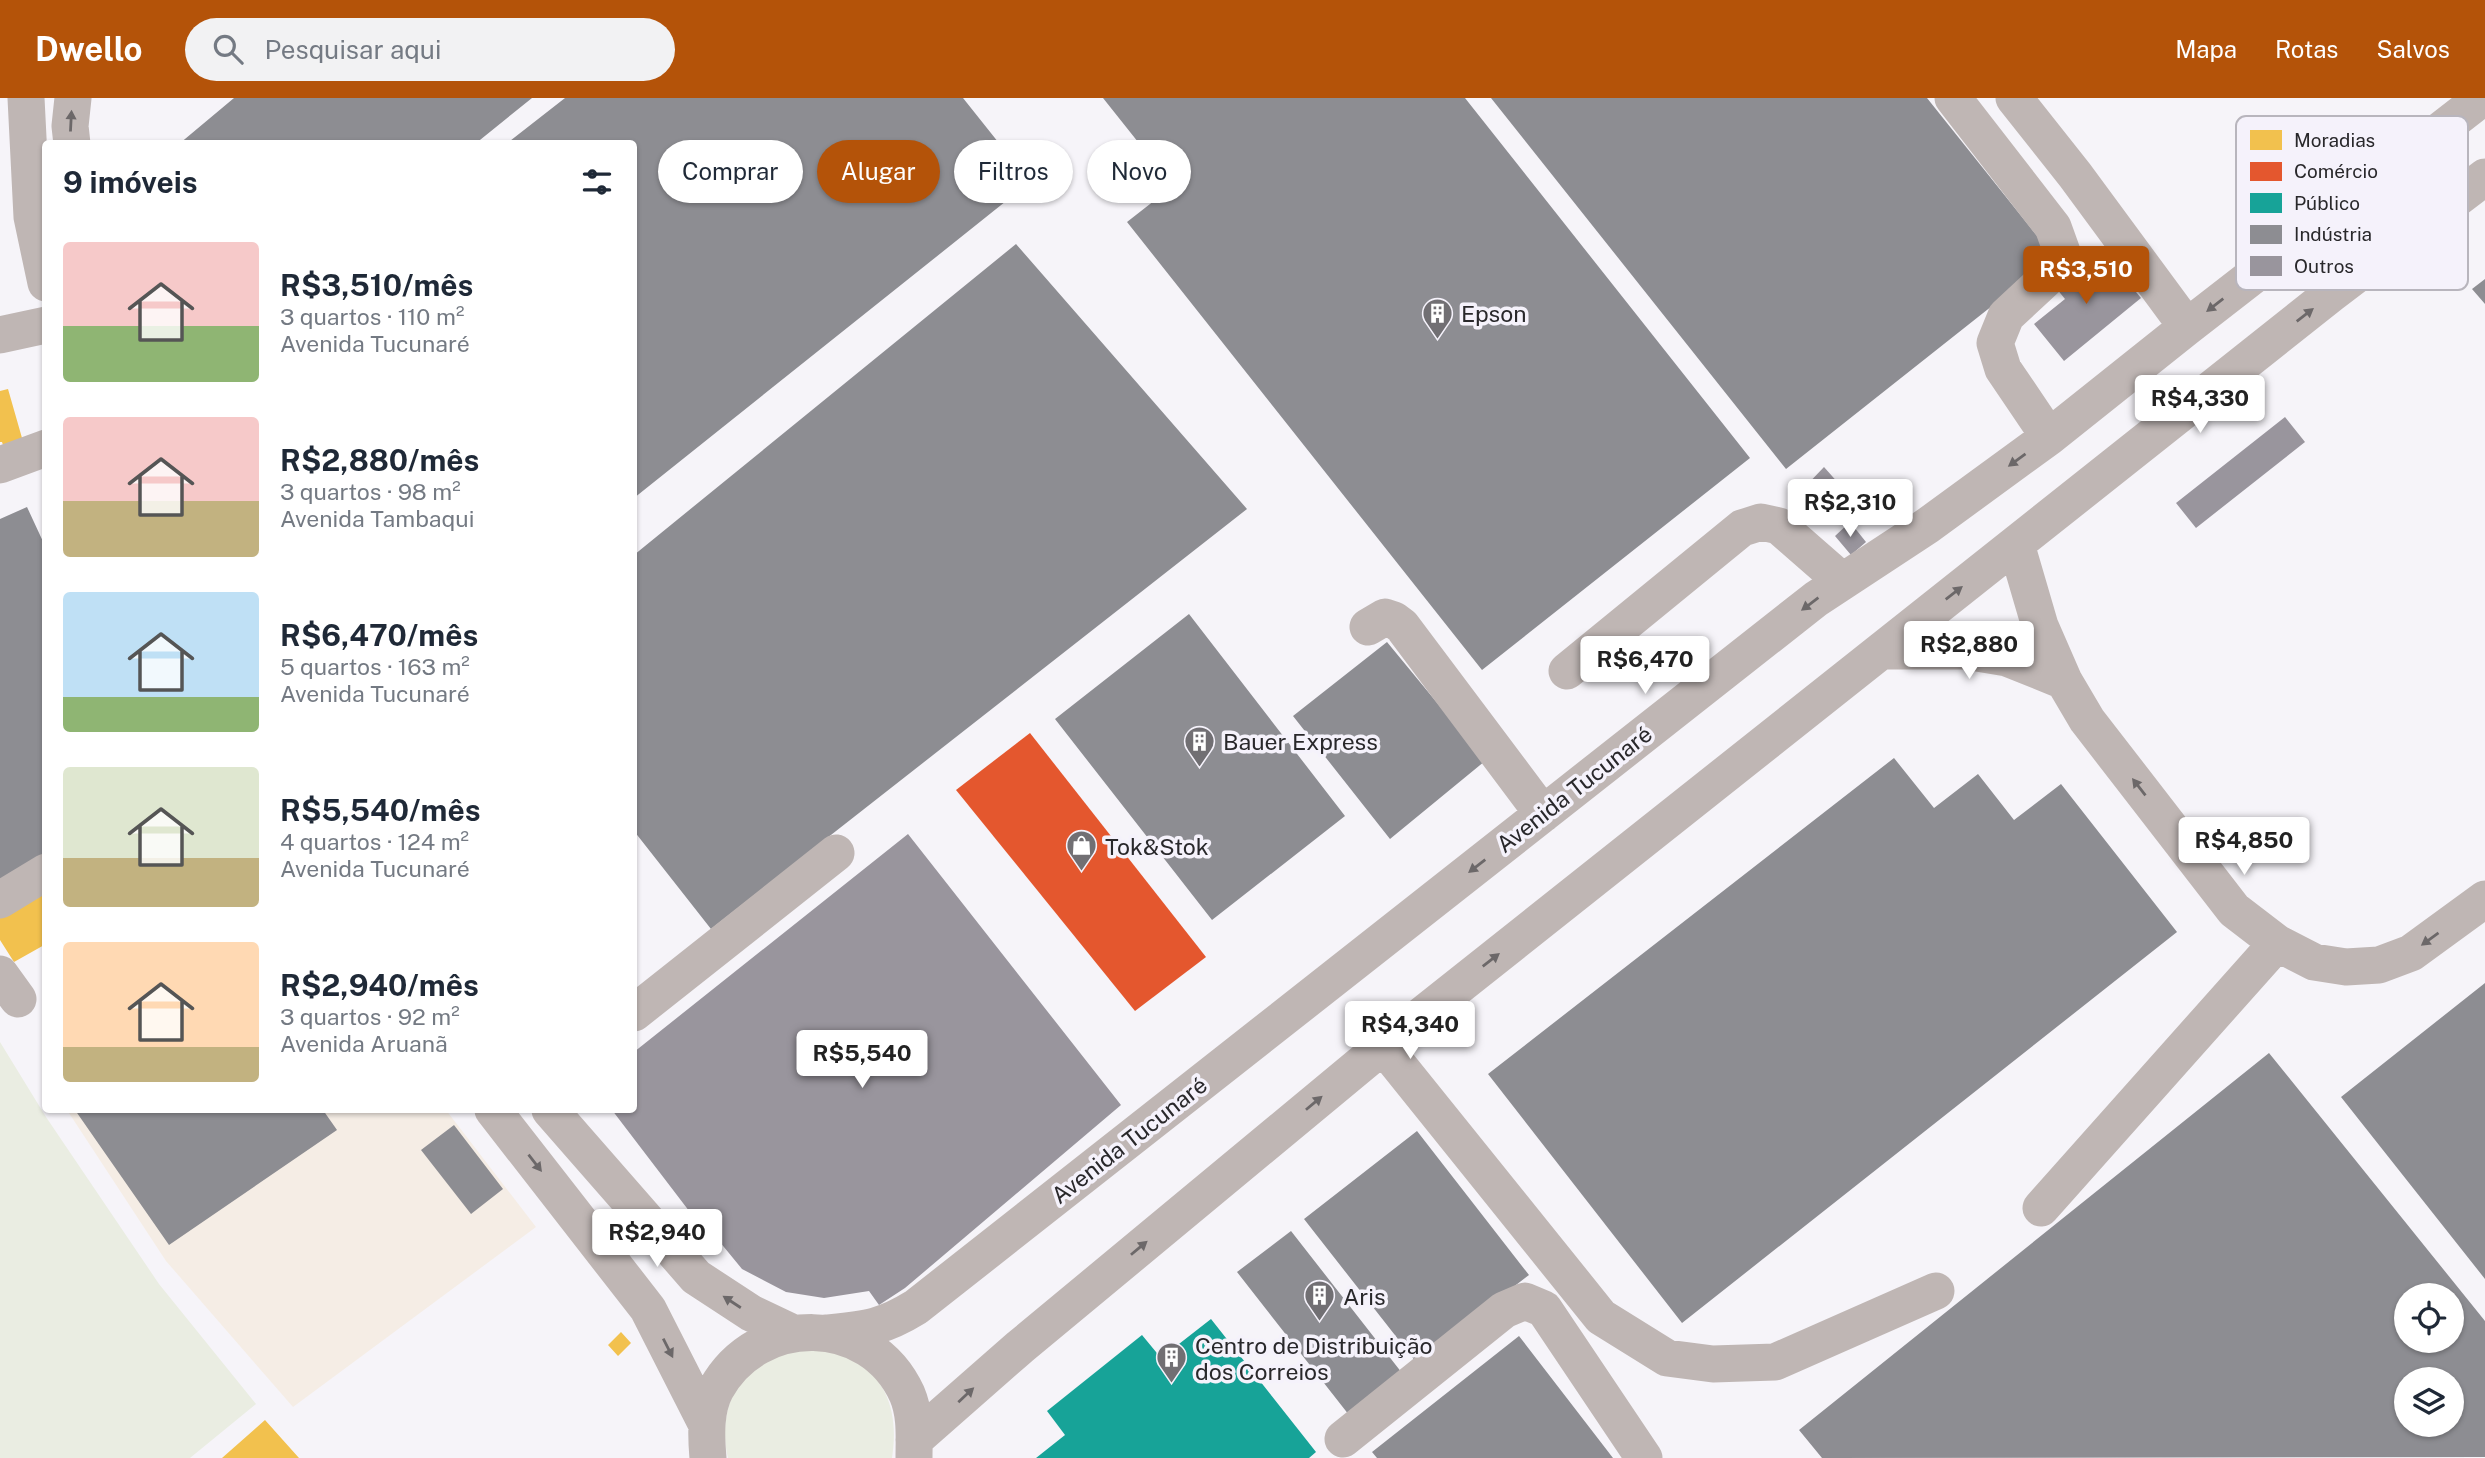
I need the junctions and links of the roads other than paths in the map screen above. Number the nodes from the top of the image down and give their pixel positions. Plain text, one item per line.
1 (26, 98) edge
2 (73, 98) edge
3 (1953, 98) edge
4 (2014, 98) edge
5 (2482, 98) edge
6 (2459, 116) edge
7 (72, 140) edge
8 (15, 160) edge
9 (2485, 177) edge
10 (2468, 190) edge
11 (42, 264) edge
12 (2236, 289) edge
13 (2336, 290) edge
14 (42, 326) edge
15 (2187, 327) junction
16 (0, 335) edge
17 (2049, 437) junction
18 (42, 450) edge
19 (0, 466) edge
20 (2017, 544) junction
21 (1842, 582) junction
22 (1368, 627) dead end
23 (1881, 651) junction
24 (1567, 671) dead end
25 (2064, 681) junction
26 (1543, 814) junction
27 (836, 853) dead end
28 (42, 874) edge
29 (2485, 898) edge
30 (0, 900) edge
31 (2277, 943) junction
32 (637, 1011) edge
33 (1383, 1046) junction
34 (495, 1113) edge
35 (553, 1113) edge
36 (2041, 1208) dead end
37 (696, 1277) junction
38 (1936, 1291) dead end
39 (648, 1309) junction
40 (810, 1332) junction
41 (707, 1449) edge
42 (914, 1449) edge
43 (1340, 1452) edge
44 (1644, 1458) edge

1 - 8 street
7 -> 2 street
3 - 17 street
4 - 15 street
5 -> 6 street, Avenida Tucunaré
8 - 11 street
10 -> 9 street
12 -> 15 street, Avenida Tucunaré
20 -> 13 street
14 - 16 street
15 - 17 street, Avenida Tucunaré
17 -> 21 street, Avenida Tucunaré
18 - 19 street
23 -> 20 street
20 - 25 street
21 - 24 street
21 -> 26 street, Avenida Tucunaré
22 - 26 street
23 - 25 street
33 -> 23 street
31 -> 25 street
26 -> 40 street, Avenida Tucunaré
27 - 32 street
28 - 30 street
29 -> 31 street
31 - 36 street
33 - 38 street
42 -> 33 street
34 -> 39 street
35 - 37 street
37 - 39 street
40 -> 37 street
39 -> 41 street
40 - 41 street
40 - 42 street
43 - 44 street

